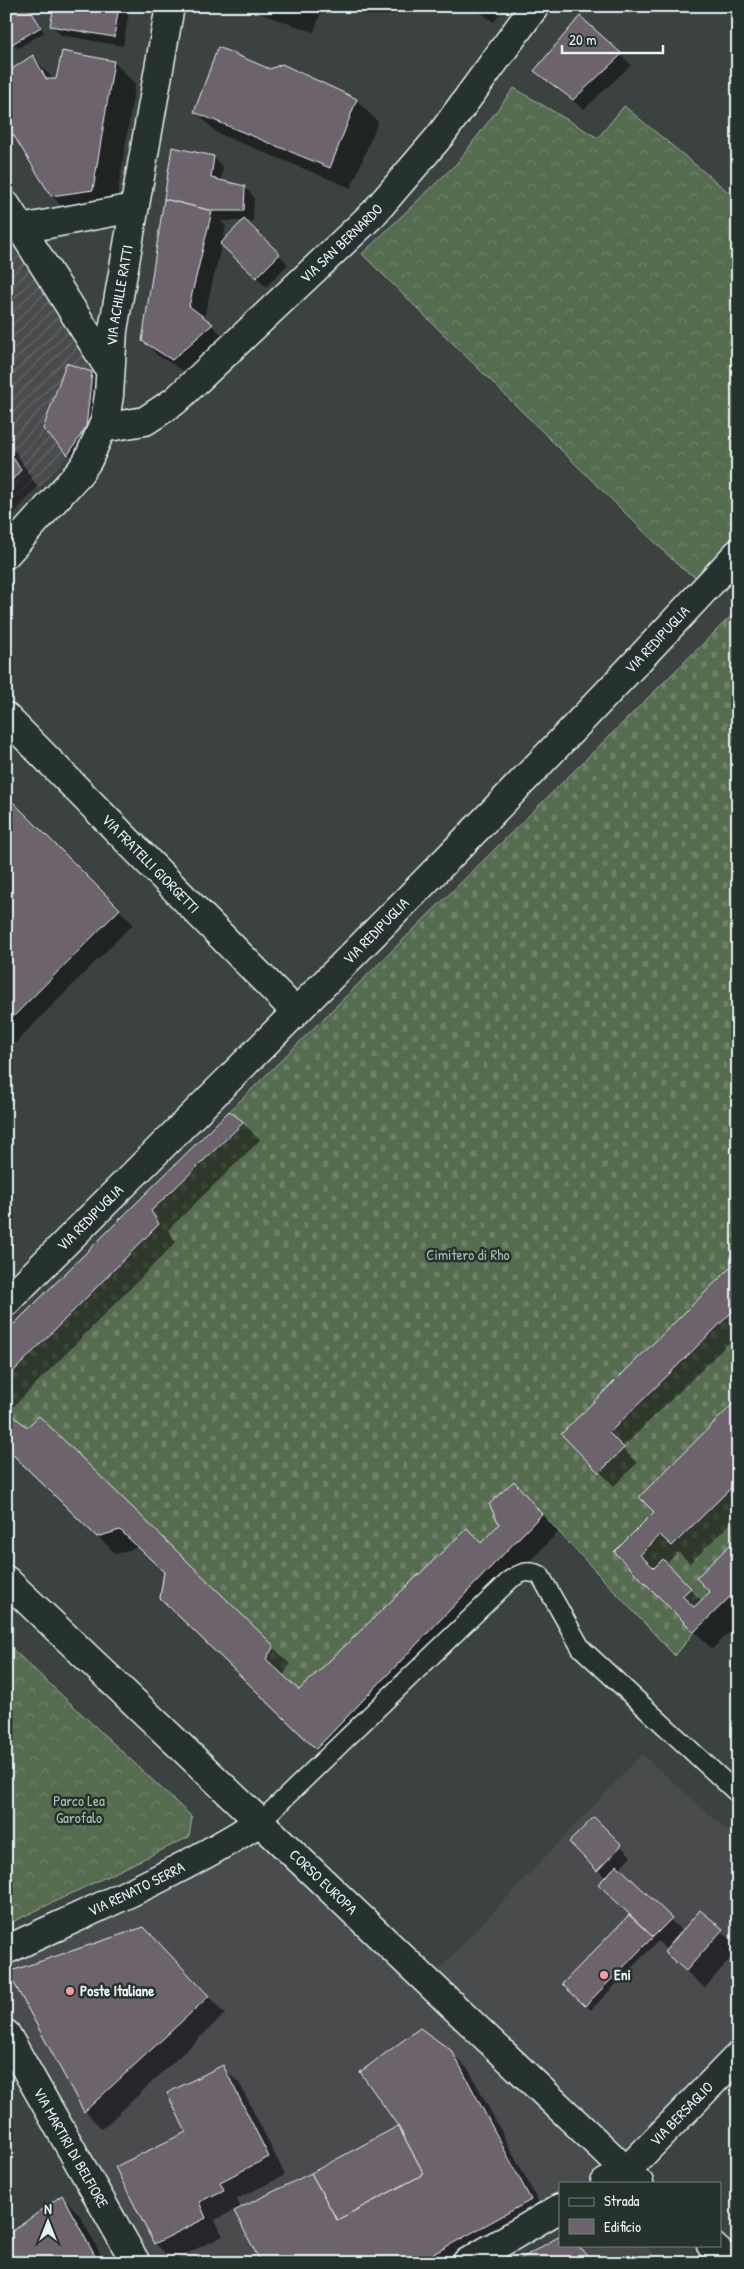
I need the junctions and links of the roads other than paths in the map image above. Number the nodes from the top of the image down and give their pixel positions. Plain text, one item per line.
1 (170, 6) edge
2 (535, 6) edge
3 (6, 205) edge
4 (134, 208) junction
5 (21, 229) junction
6 (110, 370) junction
7 (103, 428) junction
8 (738, 553) edge
9 (6, 554) edge
10 (6, 717) edge
11 (296, 1012) junction
12 (6, 1302) edge
13 (6, 1580) edge
14 (738, 1794) edge
15 (261, 1821) junction
16 (6, 1950) edge
17 (6, 2034) edge
18 (738, 2056) edge
19 (623, 2179) edge
20 (559, 2209) edge
21 (712, 2246) edge
22 (136, 2263) edge
23 (466, 2263) edge
24 (731, 2263) edge

1 - 4 street, VIA ACHILLE RATTI
2 - 7 street, VIA SAN BERNARDO
3 - 5 street
4 - 5 street
4 - 6 street, VIA ACHILLE RATTI
5 - 6 street
6 - 7 street, VIA ACHILLE RATTI
7 - 9 street, VIA ACHILLE RATTI
8 - 11 street, VIA REDIPUGLIA
10 - 11 street, VIA FRATELLI GIORGETTI
11 - 12 street, VIA REDIPUGLIA
13 - 15 street, CORSO EUROPA
14 - 15 lane
15 - 16 street, VIA RENATO SERRA
15 - 19 street, CORSO EUROPA
17 - 22 street, VIA MARTIRI DI BELFIORE
18 - 19 street, VIA BERSAGLIO
20 - 23 street
21 - 24 street

